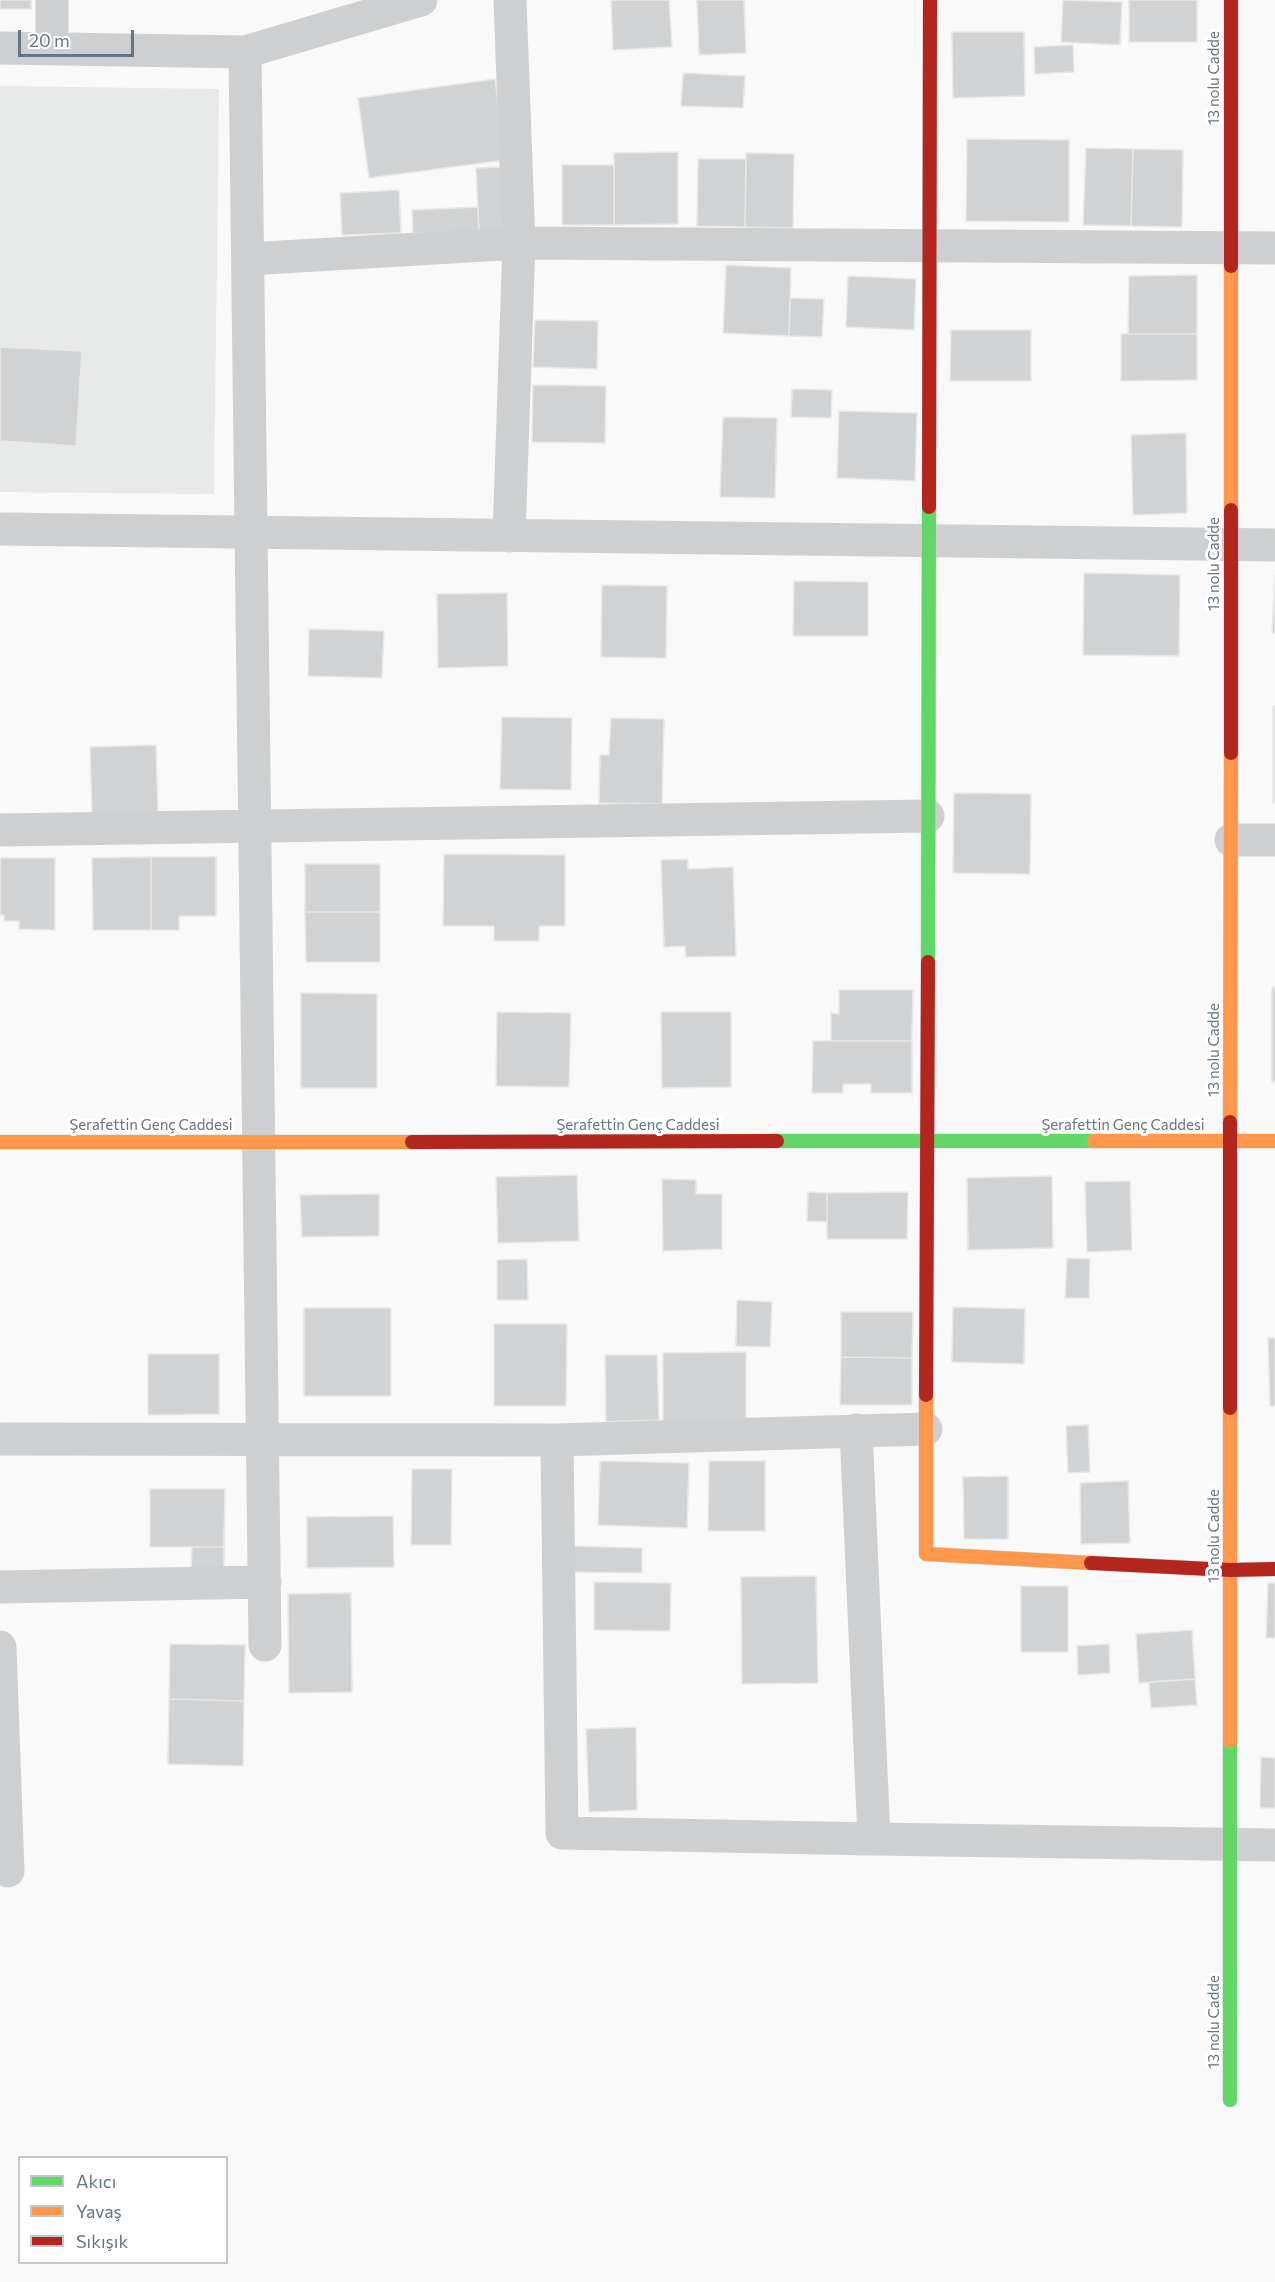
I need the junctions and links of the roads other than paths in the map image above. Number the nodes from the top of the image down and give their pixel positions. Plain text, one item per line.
1 (52, 0) edge
2 (422, 0) edge
3 (510, 0) edge
4 (930, 0) edge
5 (1231, 0) edge
6 (0, 48) edge
7 (52, 48) junction
8 (245, 52) junction
9 (519, 243) junction
10 (929, 248) junction
11 (1231, 248) junction
12 (1275, 248) edge
13 (248, 259) junction
14 (0, 529) edge
15 (251, 532) junction
16 (509, 536) junction
17 (928, 542) junction
18 (1275, 545) edge
19 (1231, 546) junction
20 (927, 816) junction
21 (255, 826) junction
22 (0, 830) edge
23 (1231, 840) junction
24 (1275, 840) edge
25 (259, 1141) junction
26 (927, 1141) junction
27 (1230, 1141) junction
28 (1275, 1141) edge
29 (0, 1142) edge
30 (926, 1429) junction
31 (856, 1430) junction
32 (263, 1438) junction
33 (0, 1439) edge
34 (557, 1440) junction
35 (1275, 1569) edge
36 (1230, 1570) junction
37 (265, 1582) junction
38 (0, 1587) edge
39 (265, 1645) dead end
40 (0, 1647) edge
41 (874, 1839) junction
42 (1230, 1844) junction
43 (1275, 1845) edge
44 (8, 1871) dead end
45 (1230, 2100) dead end

1 - 7 street
2 - 8 street
3 - 9 street
4 - 10 street
5 - 11 street, 13 nolu Cadde
6 - 7 street
7 - 8 street
8 - 13 street
9 - 10 street
9 - 13 street
9 - 16 street
10 - 11 street
10 - 17 street
11 - 12 street
11 - 19 street, 13 nolu Cadde
13 - 15 street
14 - 15 street
15 - 16 street
15 - 21 street
16 - 17 street
17 - 19 street
17 - 20 street
18 - 19 street
19 - 23 street, 13 nolu Cadde
20 - 21 street
20 - 26 street
21 - 22 street
21 - 25 street
23 - 24 street
23 - 27 street, 13 nolu Cadde
25 - 26 street, Şerafettin Genç Caddesi
25 - 29 street, Şerafettin Genç Caddesi
25 - 32 street
26 - 27 street, Şerafettin Genç Caddesi
26 - 30 street
27 - 28 street, Şerafettin Genç Caddesi
27 - 36 street, 13 nolu Cadde
30 - 31 street
30 - 36 street
31 - 34 street
31 - 41 street
32 - 33 street
32 - 34 street
32 - 37 street
34 - 41 street
35 - 36 street
36 - 42 street, 13 nolu Cadde
37 - 38 street
37 - 39 street
40 - 44 street
41 - 42 street
42 - 43 street
42 - 45 street, 13 nolu Cadde

